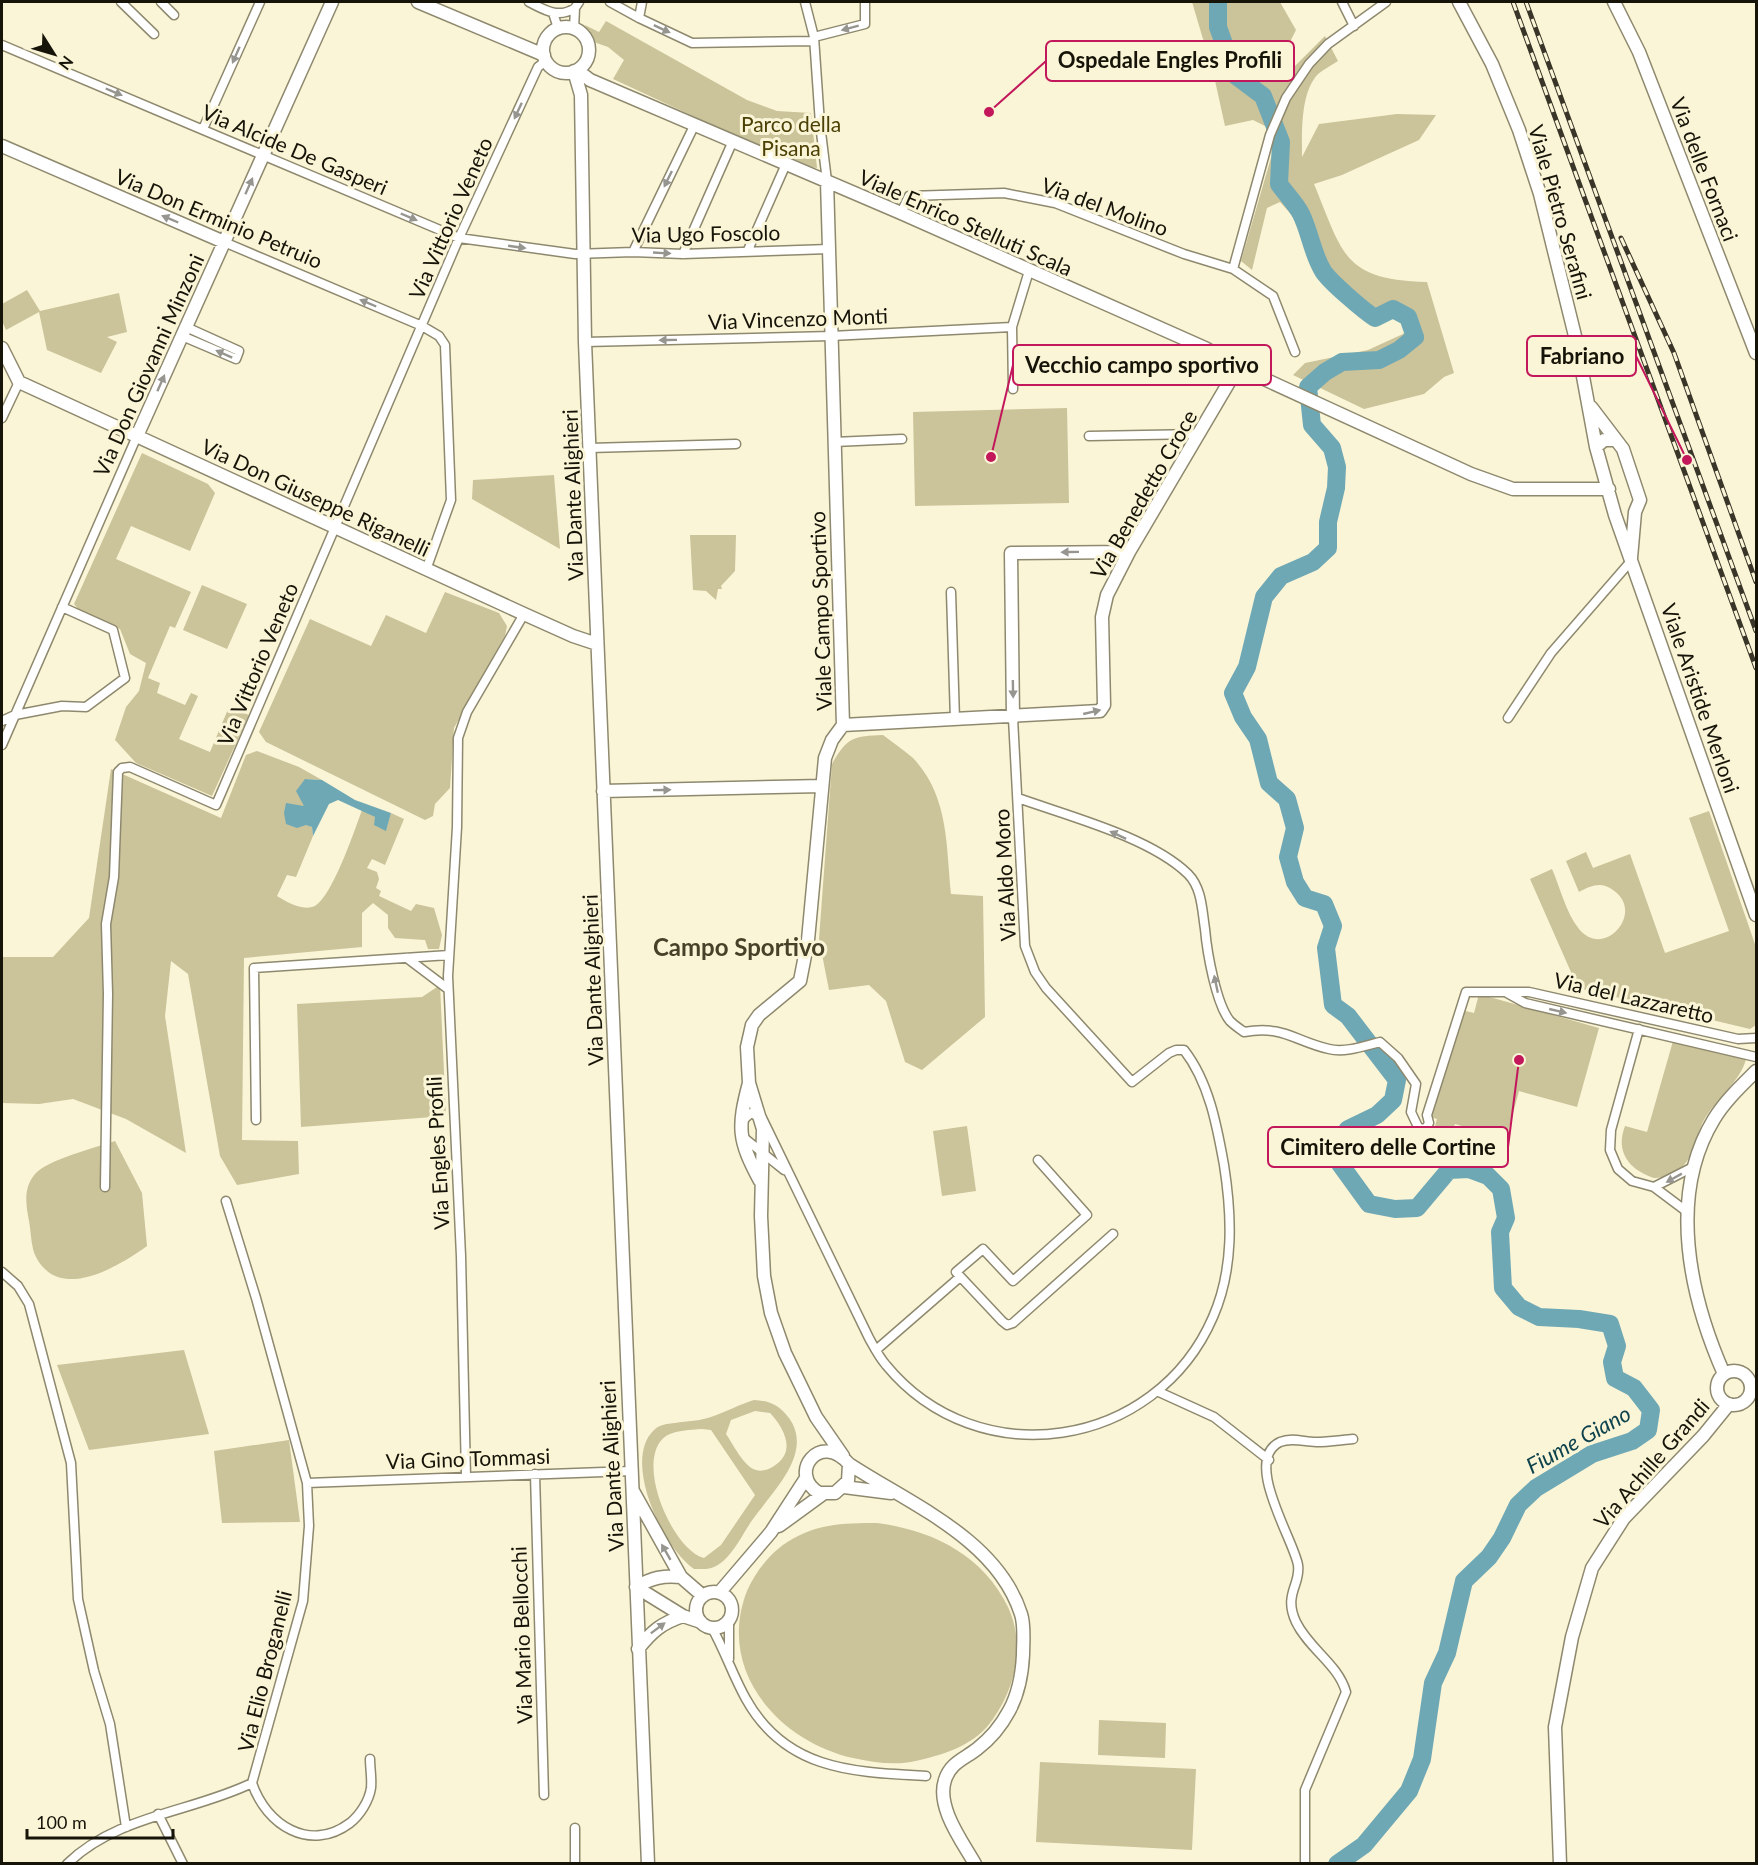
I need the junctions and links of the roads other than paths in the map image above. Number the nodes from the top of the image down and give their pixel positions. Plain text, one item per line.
1 (121, 2) edge
2 (162, 2) edge
3 (260, 2) edge
4 (332, 2) edge
5 (418, 2) edge
6 (529, 2) edge
7 (610, 2) edge
8 (642, 2) edge
9 (805, 2) edge
10 (866, 2) edge
11 (1342, 2) edge
12 (1386, 2) edge
13 (1459, 2) edge
14 (1614, 2) edge
15 (577, 5) edge
16 (553, 14) junction
17 (174, 15) dead end
18 (639, 18) junction
19 (1354, 26) junction
20 (558, 28) junction
21 (574, 28) junction
22 (154, 34) dead end
23 (813, 39) junction
24 (2, 45) edge
25 (544, 54) junction
26 (576, 69) junction
27 (598, 82) junction
28 (581, 95) junction
29 (694, 126) junction
30 (203, 129) junction
31 (732, 143) junction
32 (2, 146) edge
33 (263, 154) junction
34 (786, 164) junction
35 (827, 181) junction
36 (901, 213) junction
37 (459, 238) junction
38 (224, 242) junction
39 (829, 249) junction
40 (748, 250) junction
41 (633, 252) junction
42 (583, 254) junction
43 (683, 255) junction
44 (1233, 269) junction
45 (1029, 271) junction
46 (422, 326) junction
47 (1012, 327) junction
48 (184, 331) junction
49 (831, 336) junction
50 (585, 342) junction
51 (2, 348) edge
52 (1295, 352) dead end
53 (1756, 353) edge
54 (1244, 370) junction
55 (19, 382) junction
56 (1013, 389) dead end
57 (1591, 407) junction
58 (2, 416) edge
59 (1199, 434) junction
60 (137, 436) junction
61 (1089, 436) dead end
62 (902, 439) dead end
63 (1615, 440) junction
64 (834, 442) junction
65 (736, 444) dead end
66 (1596, 447) junction
67 (589, 448) junction
68 (1605, 475) junction
69 (1588, 487) junction
70 (1609, 489) junction
71 (1614, 507) junction
72 (1635, 512) junction
73 (335, 528) junction
74 (1129, 552) junction
75 (1631, 561) junction
76 (426, 570) junction
77 (951, 592) dead end
78 (62, 607) junction
79 (524, 614) junction
80 (597, 644) junction
81 (15, 715) junction
82 (1013, 718) junction
83 (1508, 718) dead end
84 (955, 720) junction
85 (2, 721) edge
86 (843, 725) junction
87 (2, 745) edge
88 (822, 786) junction
89 (603, 791) junction
90 (1018, 798) junction
91 (1756, 915) edge
92 (449, 955) junction
93 (407, 958) junction
94 (448, 989) junction
95 (1504, 991) junction
96 (1639, 1029) junction
97 (1756, 1038) edge
98 (1756, 1057) edge
99 (1756, 1071) edge
100 (749, 1083) junction
101 (762, 1118) junction
102 (256, 1120) dead end
103 (741, 1122) junction
104 (742, 1137) junction
105 (762, 1154) junction
106 (1038, 1160) dead end
107 (1693, 1167) junction
108 (787, 1172) junction
109 (761, 1181) junction
110 (105, 1187) dead end
111 (1654, 1187) junction
112 (226, 1201) dead end
113 (1686, 1212) junction
114 (1113, 1234) dead end
115 (2, 1272) edge
116 (960, 1277) junction
117 (876, 1350) junction
118 (1724, 1374) junction
119 (1754, 1383) edge
120 (1159, 1392) junction
121 (1729, 1404) junction
122 (816, 1418) junction
123 (1353, 1439) dead end
124 (820, 1452) junction
125 (846, 1460) junction
126 (1269, 1460) junction
127 (631, 1471) junction
128 (535, 1474) junction
129 (466, 1477) junction
130 (806, 1478) junction
131 (307, 1483) junction
132 (844, 1487) junction
133 (631, 1488) junction
134 (823, 1494) junction
135 (894, 1494) junction
136 (771, 1532) junction
137 (741, 1567) junction
138 (681, 1577) junction
139 (636, 1587) junction
140 (719, 1593) junction
141 (703, 1596) junction
142 (730, 1602) junction
143 (683, 1616) junction
144 (729, 1621) junction
145 (706, 1625) junction
146 (638, 1649) junction
147 (729, 1659) junction
148 (370, 1759) dead end
149 (926, 1776) dead end
150 (252, 1783) junction
151 (544, 1795) dead end
152 (158, 1814) junction
153 (126, 1827) junction
154 (575, 1828) dead end
155 (67, 1863) edge
156 (183, 1863) edge
157 (575, 1863) edge
158 (648, 1863) edge
159 (975, 1863) edge
160 (1305, 1863) edge
161 (1560, 1863) edge

1 - 22 street
2 - 17 street
3 -> 30 street
4 - 33 street, Via Don Giovanni Minzoni
5 - 25 street
6 - 16 street
7 - 18 street
8 - 18 street
9 - 23 street
10 -> 23 street
11 - 19 street
12 - 19 street
13 - 57 street, Viale Pietro Serafini
14 - 53 street, Via delle Fornaci
15 - 16 street
15 - 21 street
16 - 20 street
18 -> 23 street
19 - 44 street
20 - 21 street
20 - 25 street
21 - 26 street
23 - 35 street
24 -> 30 street, Via Alcide De Gasperi
25 - 26 street
25 -> 37 street, Via Vittorio Veneto
26 - 27 street, Viale Enrico Stelluti Scala
26 - 28 street, Via Dante Alighieri
27 - 28 street
27 - 29 street, Viale Enrico Stelluti Scala
28 - 42 street, Via Dante Alighieri
29 - 31 street, Viale Enrico Stelluti Scala
29 -> 41 street
30 - 33 street, Via Alcide De Gasperi
31 - 34 street, Viale Enrico Stelluti Scala
31 - 43 street
38 -> 32 street, Via Don Erminio Petruio
33 -> 37 street, Via Alcide De Gasperi
38 -> 33 street, Via Don Giovanni Minzoni
34 - 35 street, Viale Enrico Stelluti Scala
34 - 40 street
35 - 36 street, Viale Enrico Stelluti Scala
35 - 39 street, Viale Campo Sportivo
36 - 44 street, Via del Molino
36 - 45 street, Viale Enrico Stelluti Scala
37 -> 42 street, Via Alcide De Gasperi
37 - 46 street, Via Vittorio Veneto
46 -> 38 street, Via Don Erminio Petruio
38 - 48 street, Via Don Giovanni Minzoni
39 - 40 street, Via Ugo Foscolo
39 - 49 street, Viale Campo Sportivo
40 - 43 street, Via Ugo Foscolo
41 - 42 street, Via Ugo Foscolo
41 -> 43 street, Via Ugo Foscolo
42 - 50 street, Via Dante Alighieri
44 - 52 street, Via del Molino
45 - 47 street
45 - 54 street, Viale Enrico Stelluti Scala
46 - 73 street, Via Vittorio Veneto
46 - 76 street, Via Don Erminio Petruio
47 - 49 street, Via Vincenzo Monti
47 - 56 street
48 -> 48 street
60 -> 48 street, Via Don Giovanni Minzoni
49 -> 50 street, Via Vincenzo Monti
49 - 64 street, Viale Campo Sportivo
50 - 67 street, Via Dante Alighieri
51 - 55 street
54 - 59 street, Via Benedetto Croce
54 - 69 street, Viale Enrico Stelluti Scala
55 - 58 street
55 - 60 street, Via Don Giuseppe Riganelli
57 - 63 street
57 - 66 street, Viale Pietro Serafini
59 - 61 street
59 - 74 street, Via Benedetto Croce
60 - 73 street, Via Don Giuseppe Riganelli
60 - 78 street, Via Don Giovanni Minzoni
62 - 64 street
63 - 66 street
63 - 72 street
64 - 86 street, Viale Campo Sportivo
65 - 67 street
66 - 68 street, Viale Pietro Serafini
67 - 80 street, Via Dante Alighieri
68 - 69 street
68 - 70 street, Viale Pietro Serafini
69 - 70 street
70 - 71 street, Viale Aristide Merloni
71 - 72 street
71 - 75 street, Viale Aristide Merloni
72 - 75 street
73 - 76 street, Via Don Giuseppe Riganelli
73 - 110 street, Via Vittorio Veneto
82 -> 74 street, Via Benedetto Croce
74 -> 82 street
75 - 83 street
75 - 91 street, Viale Aristide Merloni
76 - 79 street, Via Don Giuseppe Riganelli
77 - 84 street
78 - 81 street, Via Don Giovanni Minzoni
78 - 81 street
79 - 80 street, Via Don Giuseppe Riganelli
79 - 92 street, Via Engles Profili
80 - 89 street, Via Dante Alighieri
81 - 85 street
81 - 87 street, Via Don Giovanni Minzoni
82 - 84 street, Via Benedetto Croce
82 - 90 street, Via Aldo Moro
84 - 86 street, Via Benedetto Croce
86 - 88 street, Viale Campo Sportivo
89 -> 88 street
88 - 100 street, Viale Campo Sportivo
89 - 127 street, Via Dante Alighieri
95 -> 90 street, Via del Lazzaretto
90 - 120 street, Via Aldo Moro
92 - 93 street
92 - 94 street, Via Engles Profili
93 - 94 street
93 - 102 street
94 - 129 street, Via Engles Profili
95 -> 96 street, Via del Lazzaretto
95 - 97 street, Via del Lazzaretto
96 - 98 street, Via del Lazzaretto
96 - 111 street, Via del Lazzaretto
99 - 107 street, Via Achille Grandi
100 - 101 street, Viale Campo Sportivo
100 - 103 street, Viale Campo Sportivo
101 - 103 street
101 - 105 street, Viale Campo Sportivo
101 - 108 street, Via Aldo Moro
103 - 104 street, Viale Campo Sportivo
104 - 105 street
104 - 109 street, Viale Campo Sportivo
105 - 108 street, Via Aldo Moro
105 - 109 street, Viale Campo Sportivo
106 - 116 street
107 -> 111 street
107 - 113 street, Via Achille Grandi
108 - 117 street, Via Aldo Moro
109 - 122 street, Viale Campo Sportivo
111 - 113 street, Via del Lazzaretto
112 - 131 street, Via Elio Broganelli
113 - 118 street, Via Achille Grandi
114 - 116 street
115 - 153 street
116 - 117 street
117 - 120 street, Via Aldo Moro
118 - 119 street, Via Achille Grandi
118 - 121 street, Via Achille Grandi
119 - 121 street, Via Achille Grandi
120 - 126 street
121 - 161 street, Via Achille Grandi
122 - 124 street, Viale Campo Sportivo
122 - 125 street, Viale Campo Sportivo
123 - 126 street
124 - 125 street
124 - 130 street
125 - 132 street
125 - 135 street
126 - 160 street
127 - 128 street, Via Gino Tommasi
127 - 133 street, Via Dante Alighieri
128 - 129 street, Via Gino Tommasi
128 - 151 street, Via Mario Bellocchi
129 - 131 street, Via Gino Tommasi
130 - 134 street
130 - 136 street
131 - 150 street, Via Elio Broganelli
132 - 134 street
132 - 135 street
138 -> 133 street
133 - 139 street, Via Dante Alighieri
134 - 136 street
135 - 159 street
136 - 137 street
137 - 140 street
137 - 142 street
138 - 139 street
138 - 141 street
139 - 143 street
139 - 146 street, Via Dante Alighieri
140 - 141 street
140 - 142 street
141 - 145 street
142 - 144 street
143 - 145 street
146 -> 143 street
144 - 145 street
144 - 147 street
145 - 147 street
146 - 158 street, Via Dante Alighieri
147 - 149 street
148 - 150 street, Via Elio Broganelli
150 - 152 street
152 - 153 street
152 - 156 street
153 - 155 street
154 - 157 street

